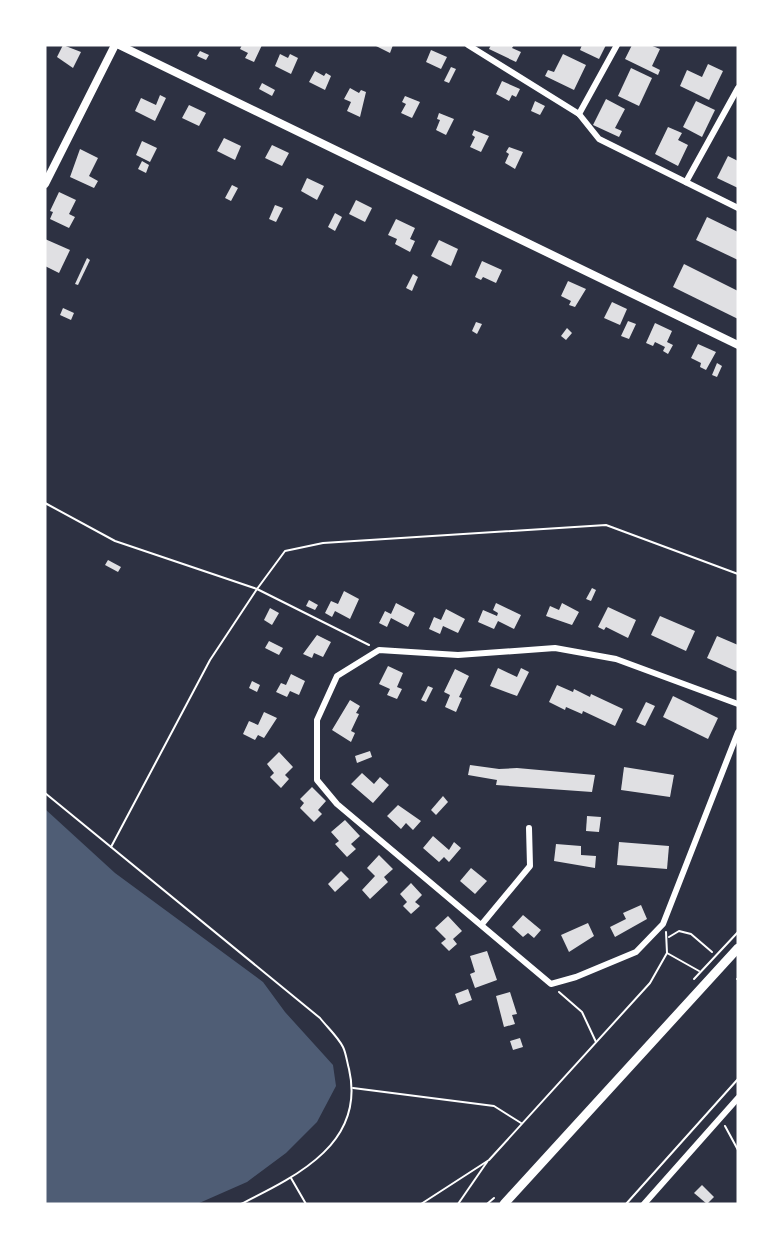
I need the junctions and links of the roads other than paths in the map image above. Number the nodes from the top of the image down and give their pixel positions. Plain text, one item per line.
1 (117, 45) edge
2 (617, 45) edge
3 (471, 46) edge
4 (738, 88) edge
5 (579, 114) junction
6 (686, 182) junction
7 (45, 184) edge
8 (738, 208) edge
9 (738, 345) edge
10 (738, 704) edge
11 (738, 732) edge
12 (529, 828) dead end
13 (482, 924) junction
14 (738, 948) edge
15 (738, 1098) edge
16 (504, 1204) edge
17 (644, 1204) edge

1 - 7 street
1 - 9 street
2 - 5 street
3 - 5 street
4 - 6 street
5 - 6 street
6 - 8 street
10 - 13 street
11 - 13 street
12 - 13 street
14 - 16 main road
15 - 17 street

